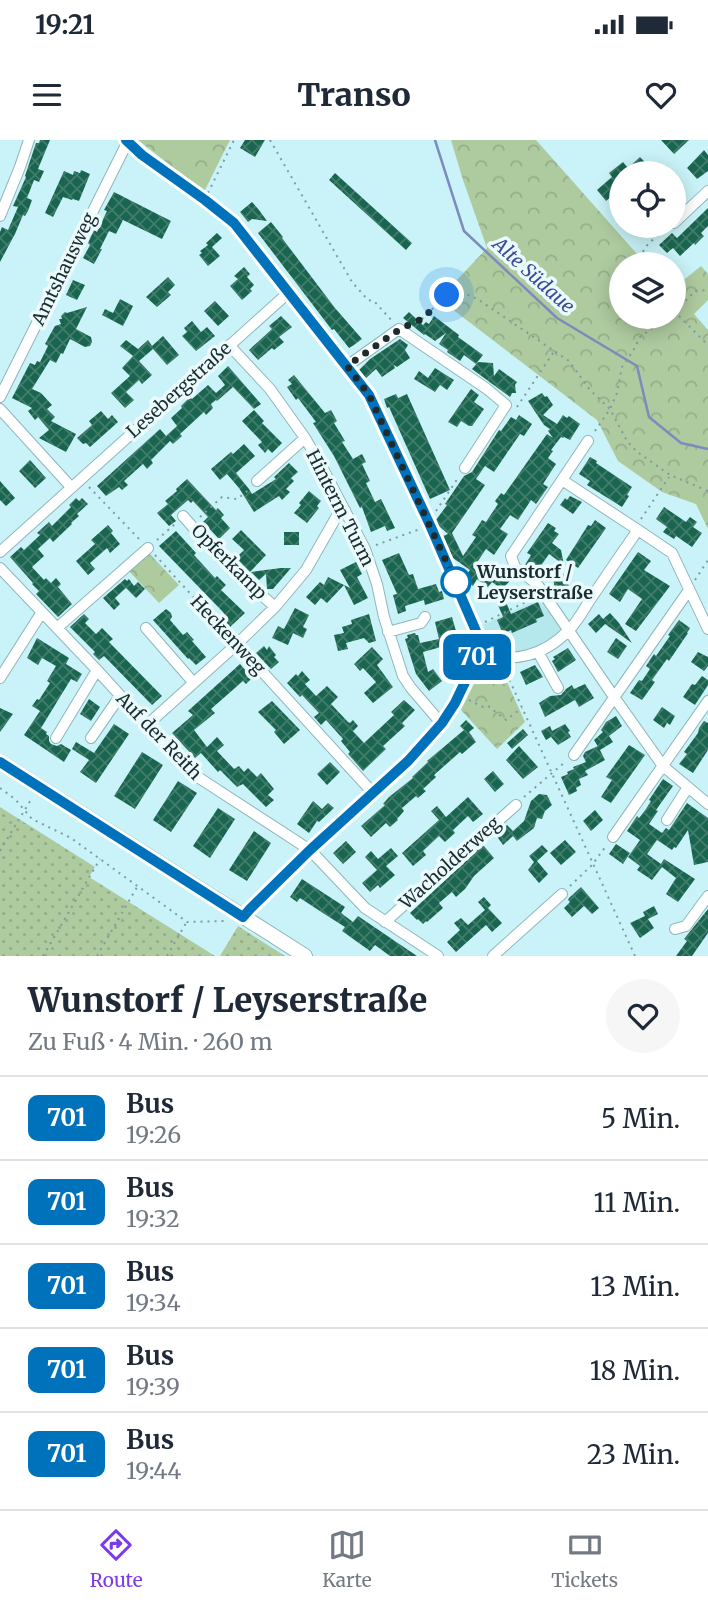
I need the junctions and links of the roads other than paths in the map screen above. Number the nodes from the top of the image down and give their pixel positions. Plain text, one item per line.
1 (29, 140) edge
2 (127, 141) edge
3 (708, 191) edge
4 (686, 212) edge
5 (0, 216) edge
6 (288, 293) junction
7 (229, 345) junction
8 (347, 366) junction
9 (0, 397) edge
10 (0, 408) edge
11 (305, 438) junction
12 (588, 441) road end
13 (465, 468) dead end
14 (562, 480) junction
15 (257, 481) road end
16 (71, 487) junction
17 (345, 510) junction
18 (183, 516) road end
19 (638, 530) junction
20 (148, 548) road end
21 (0, 552) edge
22 (0, 569) edge
23 (689, 590) junction
24 (275, 607) junction
25 (42, 612) junction
26 (425, 617) dead end
27 (57, 628) junction
28 (146, 628) dead end
29 (570, 629) junction
30 (708, 629) edge
31 (388, 632) junction
32 (237, 644) junction
33 (538, 652) junction
34 (478, 655) junction
35 (97, 670) junction
36 (0, 678) edge
37 (193, 682) junction
38 (558, 688) dead end
39 (120, 696) junction
40 (614, 697) junction
41 (708, 701) edge
42 (442, 723) junction
43 (147, 725) junction
44 (55, 738) dead end
45 (92, 738) dead end
46 (574, 755) road end
47 (0, 762) edge
48 (663, 766) junction
49 (688, 787) junction
50 (373, 793) junction
51 (708, 804) edge
52 (516, 805) road end
53 (667, 820) dead end
54 (613, 836) road end
55 (310, 850) junction
56 (562, 894) road end
57 (708, 895) edge
58 (238, 913) junction
59 (385, 922) junction
60 (675, 929) dead end
61 (305, 956) edge
62 (438, 956) edge
63 (494, 956) edge

1 - 5 street
2 - 6 street
2 - 9 street, Amtshausweg
3 - 4 street
6 - 7 street, Lesebergstraße
6 - 8 street
7 - 11 street, Hinterm Turm
7 - 16 street, Lesebergstraße
8 - 13 street
8 - 34 street
10 - 16 street
11 - 15 street
11 - 17 street, Hinterm Turm
12 - 14 street
14 - 19 street
14 - 29 street
16 - 21 street, Lesebergstraße
17 - 24 street
17 - 31 street, Hinterm Turm
18 - 24 street, Opferkamp
19 - 23 street
19 - 29 street
20 - 27 street
22 - 25 street, Auf der Reith
23 - 30 street
23 - 40 street
24 - 32 street
25 - 27 street, Auf der Reith
25 - 36 street
26 - 31 street
27 - 35 street, Auf der Reith
28 - 37 street
29 - 33 street
29 - 40 street
31 - 42 street, Hinterm Turm
32 - 37 street
32 - 50 street, Heckenweg
33 - 34 street
33 - 38 street
34 - 42 street
35 - 39 street, Auf der Reith
35 - 44 street
37 - 43 street
39 - 43 street, Auf der Reith
39 - 45 street
40 - 46 street
40 - 48 street
41 - 48 street
42 - 50 street
43 - 55 street, Auf der Reith
47 - 58 main road
48 - 49 street
48 - 54 street
49 - 51 street
49 - 53 street
50 - 55 street
52 - 59 street, Wacholderweg
55 - 58 street
55 - 59 street, Auf der Reith
56 - 63 street
57 - 60 street
58 - 61 main road
59 - 62 street, Auf der Reith

